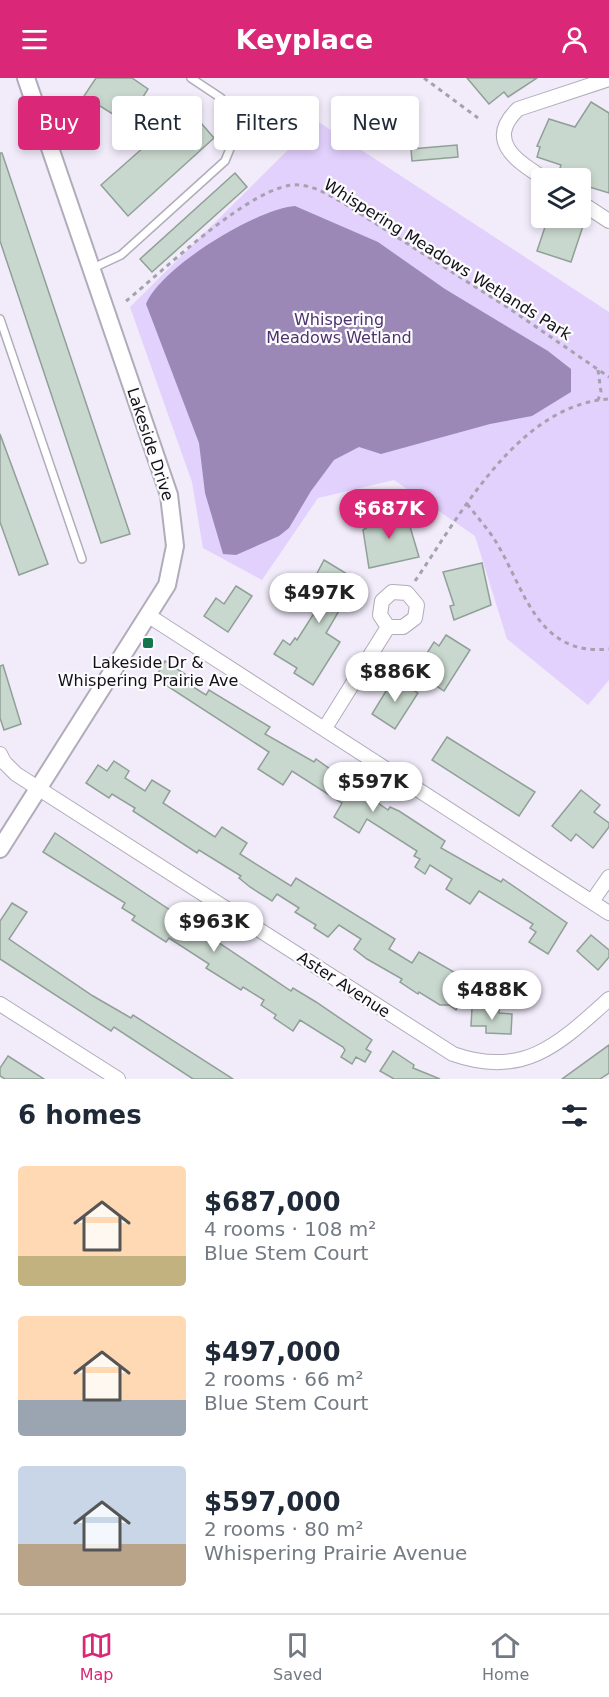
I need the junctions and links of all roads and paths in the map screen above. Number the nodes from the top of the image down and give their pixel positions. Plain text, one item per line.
1 (26, 78) edge
2 (191, 78) edge
3 (424, 78) edge
4 (609, 79) edge
5 (478, 118) dead end
6 (531, 170) edge
7 (591, 209) edge
8 (609, 220) edge
9 (92, 269) junction
10 (126, 302) dead end
11 (0, 320) edge
12 (598, 370) junction
13 (609, 377) edge
14 (609, 399) edge
15 (598, 400) junction
16 (467, 504) junction
17 (82, 559) dead end
18 (415, 581) dead end
19 (149, 616) junction
20 (388, 627) dead end
21 (609, 649) edge
22 (325, 728) junction
23 (0, 753) edge
24 (39, 788) junction
25 (0, 849) edge
26 (609, 877) edge
27 (593, 900) junction
28 (609, 913) edge
29 (609, 999) edge
30 (0, 1004) edge
31 (118, 1079) edge

1 - 9 street, Lakeside Drive
2 - 9 lane
3 - 5 path
4 - 6 street
7 - 8 street
9 - 19 street, Lakeside Drive
10 - 12 path, Whispering Meadows Wetlands Park
11 - 17 lane
12 - 13 path, Whispering Meadows Wetlands Park
12 - 15 path
14 - 15 path
15 - 16 path
16 - 18 path
16 - 21 path
19 - 22 street
19 - 24 street, Lakeside Drive
20 - 22 street
22 - 27 street
23 - 24 street, Aster Avenue
24 - 25 street, Lakeside Drive
24 - 29 street, Aster Avenue
26 - 27 street
27 - 28 street
30 - 31 street

